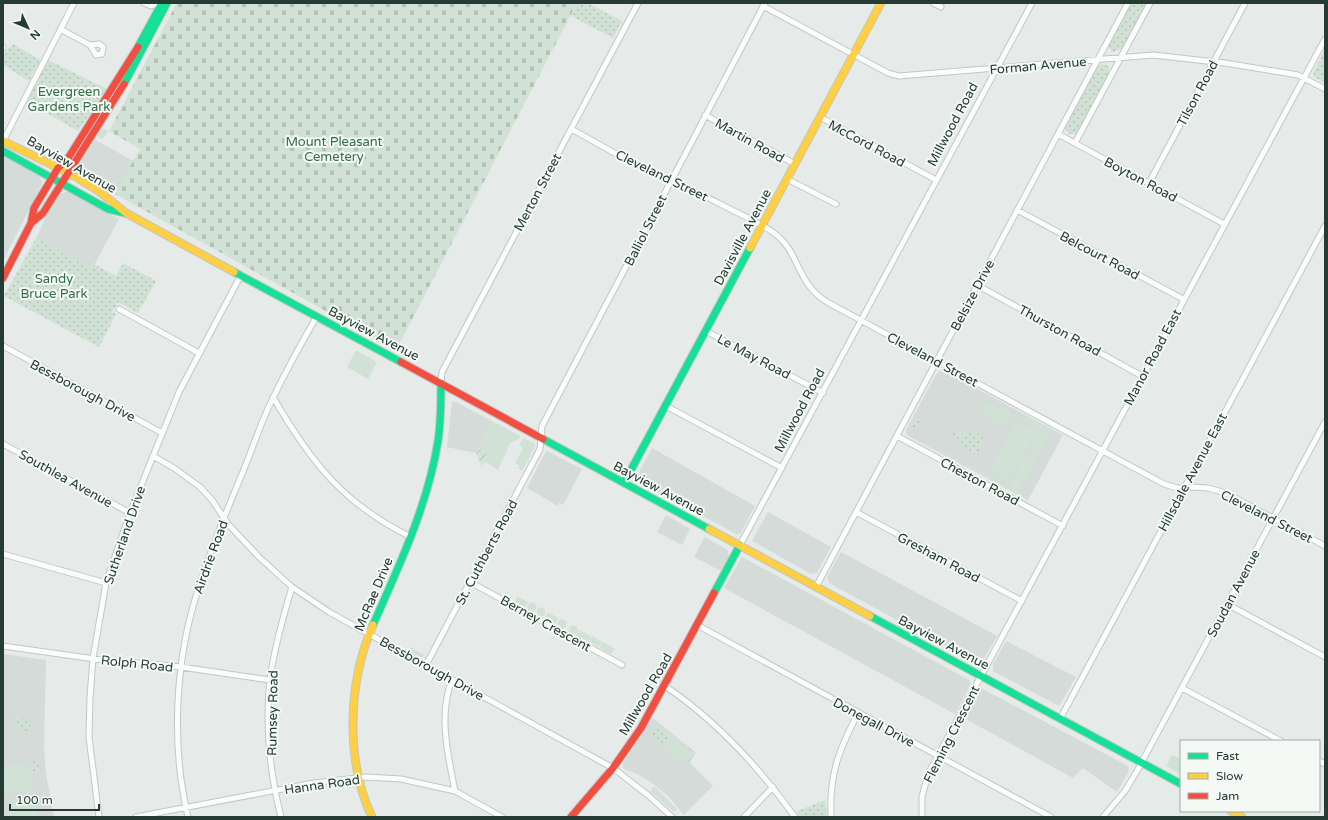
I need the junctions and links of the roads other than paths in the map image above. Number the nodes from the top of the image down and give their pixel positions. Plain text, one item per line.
1 (74, 3) edge
2 (144, 3) edge
3 (164, 3) edge
4 (638, 3) edge
5 (880, 3) edge
6 (933, 3) edge
7 (1032, 3) edge
8 (1128, 3) edge
9 (1150, 3) edge
10 (1245, 3) edge
11 (764, 4) edge
12 (941, 7) dead end
13 (60, 29) junction
14 (1325, 39) edge
15 (90, 45) dead end
16 (853, 55) junction
17 (1121, 57) junction
18 (1097, 60) junction
19 (1214, 62) junction
20 (996, 68) junction
21 (1304, 78) junction
22 (1325, 89) edge
23 (705, 115) junction
24 (820, 118) junction
25 (571, 129) junction
26 (90, 131) junction
27 (1058, 134) junction
28 (3, 141) edge
29 (1075, 144) junction
30 (3, 151) edge
31 (794, 164) junction
32 (58, 168) junction
33 (67, 174) junction
34 (52, 177) junction
35 (787, 179) junction
36 (670, 180) junction
37 (936, 180) junction
38 (62, 182) junction
39 (1149, 183) junction
40 (836, 204) dead end
41 (1017, 210) junction
42 (126, 213) junction
43 (31, 223) junction
44 (1224, 224) junction
45 (762, 225) junction
46 (1325, 226) edge
47 (241, 275) junction
48 (3, 277) edge
49 (977, 285) junction
50 (1183, 299) junction
51 (120, 309) dead end
52 (317, 316) junction
53 (861, 320) junction
54 (706, 331) junction
55 (3, 346) edge
56 (199, 353) junction
57 (937, 361) junction
58 (1142, 376) junction
59 (441, 383) junction
60 (823, 393) junction
61 (273, 397) junction
62 (666, 406) junction
63 (1325, 422) edge
64 (162, 433) junction
65 (1322, 433) edge
66 (897, 436) junction
67 (541, 438) junction
68 (3, 444) edge
69 (1103, 450) junction
70 (153, 456) junction
71 (782, 468) junction
72 (624, 483) junction
73 (1184, 488) junction
74 (856, 512) junction
75 (130, 513) junction
76 (225, 518) junction
77 (1274, 518) junction
78 (1062, 526) junction
79 (411, 537) junction
80 (740, 545) junction
81 (1325, 546) edge
82 (3, 554) edge
83 (106, 582) junction
84 (470, 582) junction
85 (816, 586) junction
86 (292, 587) junction
87 (1022, 601) junction
88 (1227, 604) junction
89 (698, 625) junction
90 (369, 634) junction
91 (3, 646) edge
92 (1325, 657) edge
93 (93, 658) junction
94 (426, 665) junction
95 (622, 665) dead end
96 (181, 667) junction
97 (981, 676) junction
98 (270, 680) junction
99 (452, 680) junction
100 (665, 686) junction
101 (1182, 688) junction
102 (858, 713) junction
103 (1060, 719) junction
104 (1279, 740) edge
105 (938, 756) junction
106 (1141, 763) junction
107 (612, 768) junction
108 (359, 777) junction
109 (1180, 783) edge
110 (773, 787) junction
111 (275, 791) junction
112 (455, 791) junction
113 (186, 808) junction
114 (1233, 812) edge
115 (99, 817) edge
116 (136, 817) edge
117 (188, 817) edge
118 (281, 817) edge
119 (372, 817) edge
120 (502, 817) edge
121 (571, 817) edge
122 (672, 817) edge
123 (744, 817) edge
124 (795, 817) edge
125 (831, 817) edge
126 (922, 817) edge
127 (1051, 817) edge
128 (1103, 817) edge
129 (1242, 817) edge

1 - 13 street
2 - 3 street
3 - 26 street
4 - 25 street, Merton Street
5 - 16 street, Davisville Avenue
6 - 12 street
7 - 20 street, Millwood Road
8 - 18 street, Belsize Drive
9 - 17 street
10 - 19 street, Tilson Road
11 - 16 street, Forman Avenue
11 - 23 street, Balliol Street
13 - 15 street
13 - 28 street
14 - 21 street, Manor Road East
16 - 20 street, Forman Avenue
16 - 24 street, Davisville Avenue
17 - 18 street, Forman Avenue
17 - 19 street, Forman Avenue
17 - 29 street
18 - 20 street, Forman Avenue
18 - 27 street, Belsize Drive
19 - 21 street, Forman Avenue
19 - 39 street, Tilson Road
20 - 37 street, Millwood Road
21 - 22 street, Forman Avenue
21 - 44 street, Manor Road East
23 - 31 street, Martin Road
23 - 36 street, Balliol Street
24 - 31 street, Davisville Avenue
24 - 37 street, McCord Road
25 - 36 street, Cleveland Street
25 - 59 street, Merton Street
26 - 32 street
26 - 33 street
27 - 29 street, Boyton Road
27 - 41 street, Belsize Drive
28 - 32 street, Bayview Avenue
29 - 39 street, Boyton Road
30 - 34 street, Bayview Avenue
31 - 35 street, Davisville Avenue
32 - 33 street, Bayview Avenue
32 - 34 street
33 - 38 street
33 - 42 street, Bayview Avenue
34 - 38 street, Bayview Avenue
34 - 43 street
35 - 40 street
35 - 45 street, Davisville Avenue
36 - 45 street, Cleveland Street
36 - 67 street, Balliol Street
37 - 53 street, Millwood Road
38 - 42 street, Bayview Avenue
38 - 43 street
39 - 44 street, Boyton Road
41 - 49 street, Belsize Drive
41 - 50 street, Belcourt Road
42 - 47 street, Bayview Avenue
43 - 48 street
44 - 50 street, Manor Road East
45 - 53 street, Cleveland Street
45 - 54 street, Davisville Avenue
46 - 73 street, Hillsdale Avenue East
47 - 52 street, Bayview Avenue
47 - 56 street, Sutherland Drive
49 - 57 street, Belsize Drive
49 - 58 street, Thurston Road
50 - 58 street, Manor Road East
51 - 56 street
52 - 59 street, Bayview Avenue
52 - 61 street, Airdrie Road
53 - 57 street, Cleveland Street
53 - 60 street, Millwood Road
54 - 60 street, Le May Road
54 - 62 street, Davisville Avenue
55 - 64 street, Bessborough Drive
56 - 64 street, Sutherland Drive
57 - 66 street, Belsize Drive
57 - 69 street, Cleveland Street
58 - 69 street, Manor Road East
59 - 67 street, Bayview Avenue
59 - 79 street, McRae Drive
60 - 71 street, Millwood Road
61 - 76 street, Airdrie Road
61 - 79 street
62 - 71 street
62 - 72 street, Davisville Avenue
63 - 65 street, Soudan Avenue
64 - 70 street, Sutherland Drive
65 - 77 street, Soudan Avenue
66 - 74 street, Belsize Drive
66 - 78 street, Cheston Road
67 - 72 street, Bayview Avenue
67 - 84 street, St. Cuthberts Road
68 - 75 street, Southlea Avenue
69 - 73 street, Cleveland Street
69 - 78 street, Manor Road East
70 - 75 street, Sutherland Drive
70 - 76 street, Bessborough Drive
71 - 80 street, Millwood Road
72 - 80 street, Bayview Avenue
73 - 77 street, Cleveland Street
73 - 103 street, Hillsdale Avenue East
74 - 85 street, Belsize Drive
74 - 87 street, Gresham Road
75 - 83 street, Sutherland Drive
76 - 86 street, Bessborough Drive
76 - 96 street, Airdrie Road
77 - 81 street, Cleveland Street
77 - 88 street, Soudan Avenue
78 - 87 street, Manor Road East
79 - 90 street, McRae Drive
80 - 85 street, Bayview Avenue
80 - 89 street, Millwood Road
82 - 83 street
83 - 93 street, Sutherland Drive
84 - 94 street, St. Cuthberts Road
84 - 95 street, Berney Crescent
85 - 97 street, Bayview Avenue
86 - 90 street, Bessborough Drive
86 - 98 street, Rumsey Road
87 - 97 street, Manor Road East
88 - 92 street
88 - 101 street, Soudan Avenue
89 - 100 street, Millwood Road
89 - 102 street, Donegall Drive
90 - 94 street, Bessborough Drive
90 - 108 street, McRae Drive
91 - 93 street, Rolph Road
93 - 96 street, Rolph Road
93 - 115 street, Sutherland Drive
94 - 99 street, Bessborough Drive
96 - 98 street, Rolph Road
96 - 113 street, Airdrie Road
97 - 103 street, Bayview Avenue
97 - 105 street, Fleming Crescent
98 - 111 street, Rumsey Road
99 - 107 street, Bessborough Drive
99 - 112 street
100 - 107 street, Millwood Road
100 - 110 street
101 - 104 street
101 - 106 street, Soudan Avenue
102 - 105 street, Donegall Drive
102 - 125 street
103 - 106 street, Bayview Avenue
105 - 126 street, Fleming Crescent
105 - 127 street, Donegall Drive
106 - 109 street, Bayview Avenue
106 - 128 street, Soudan Avenue
107 - 121 street, Millwood Road
107 - 122 street, Bessborough Drive
108 - 111 street, Hanna Road
108 - 112 street, Hanna Road
108 - 119 street, McRae Drive
110 - 123 street
110 - 124 street
111 - 113 street, Hanna Road
111 - 118 street, Rumsey Road
112 - 120 street, Hanna Road
113 - 116 street, Hanna Road
113 - 117 street, Airdrie Road
114 - 129 street

